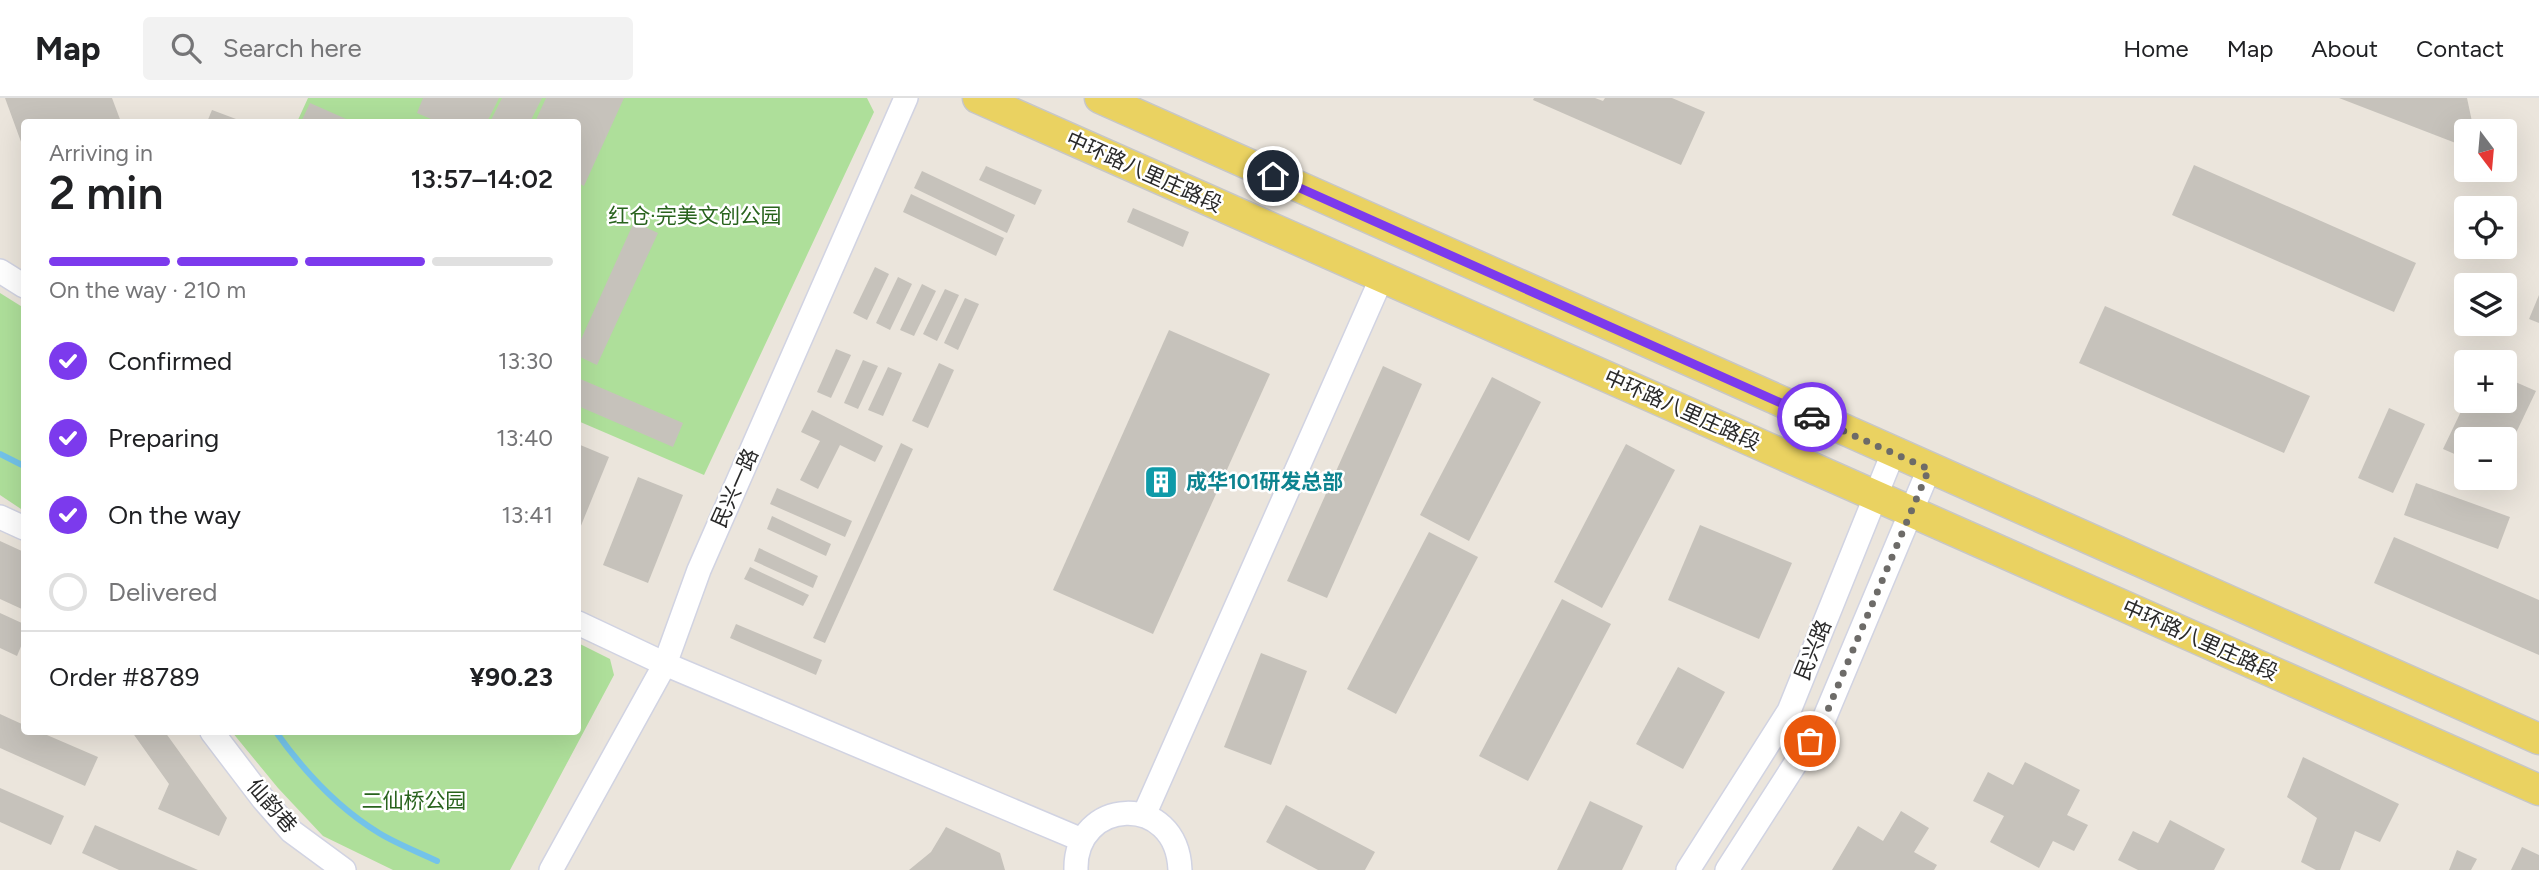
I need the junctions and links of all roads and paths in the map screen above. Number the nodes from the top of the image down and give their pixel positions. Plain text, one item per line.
1 (906, 98) edge
2 (978, 98) edge
3 (1100, 98) edge
4 (0, 271) edge
5 (1382, 277) junction
6 (21, 284) edge
7 (1893, 453) junction
8 (1929, 469) junction
9 (1875, 496) junction
10 (1911, 512) junction
11 (0, 517) edge
12 (21, 527) edge
13 (581, 624) edge
14 (665, 664) junction
15 (214, 735) edge
16 (2539, 739) edge
17 (2539, 790) edge
18 (1144, 815) junction
19 (1082, 841) junction
20 (344, 870) edge
21 (551, 870) edge
22 (1076, 870) edge
23 (1180, 870) edge
24 (1688, 870) edge
25 (1727, 870) edge

1 - 14 street, 民兴一路
2 - 5 main road, 中环路八里庄路段
3 - 7 main road
4 - 6 street
5 - 9 main road, 中环路八里庄路段
5 - 18 street
7 - 8 main road
7 - 9 street, 民兴路
8 - 10 street, 民兴路
8 - 16 main road
9 - 10 main road, 中环路八里庄路段
9 - 24 street, 民兴路
10 - 17 main road, 中环路八里庄路段
10 - 25 street, 民兴路
11 - 12 street
13 - 14 street
14 - 19 street
14 - 21 street, 民兴一路
15 - 20 street, 仙韵巷
18 - 19 street
18 - 23 street
19 - 22 street

